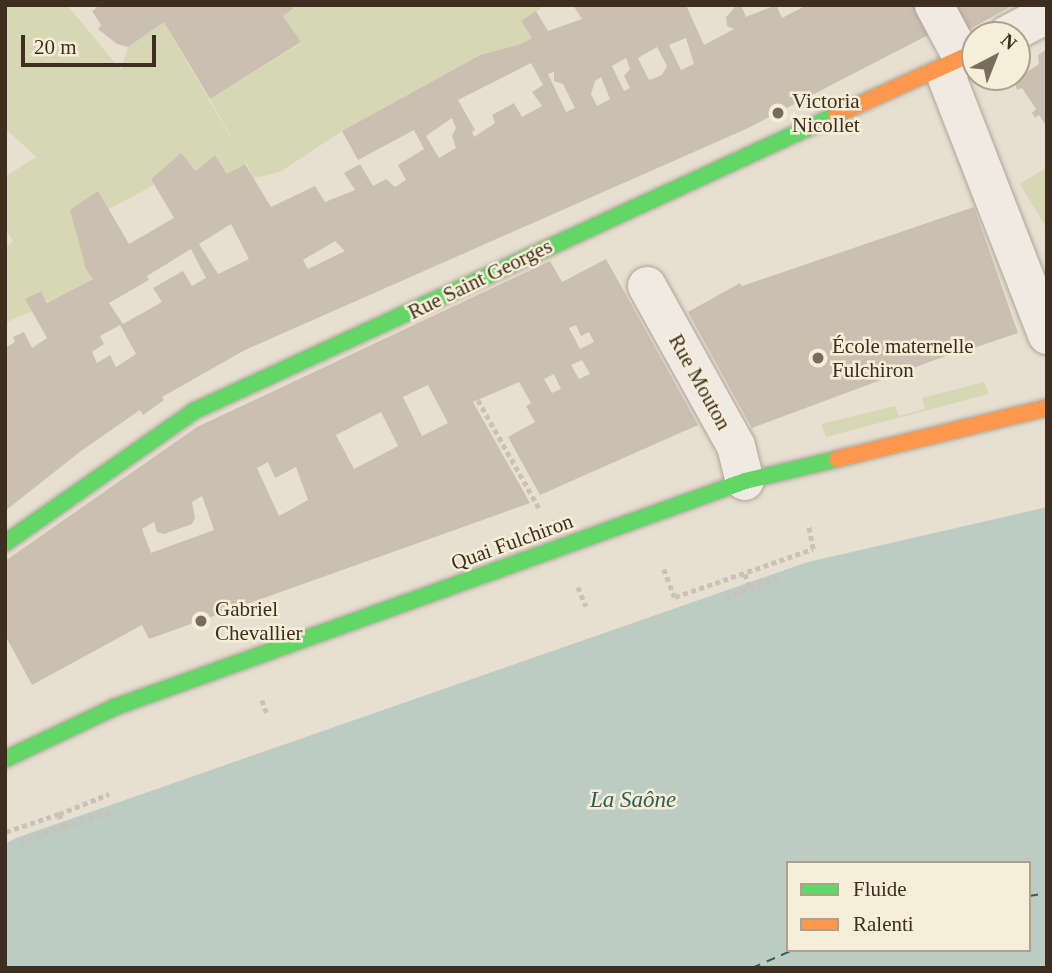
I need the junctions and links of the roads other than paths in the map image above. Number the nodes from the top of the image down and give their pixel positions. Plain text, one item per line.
1 (934, 5) edge
2 (1047, 14) edge
3 (1031, 22) edge
4 (961, 63) edge
5 (970, 91) edge
6 (647, 286) dead end
7 (1047, 335) edge
8 (1047, 408) edge
9 (745, 481) junction
10 (5, 543) edge
11 (5, 759) edge

1 - 4 street
2 - 3 street
4 - 10 main road, Rue Saint Georges
5 - 7 street
6 - 9 street, Rue Mouton
8 - 9 main road, Quai Fulchiron
9 - 11 main road, Quai Fulchiron

